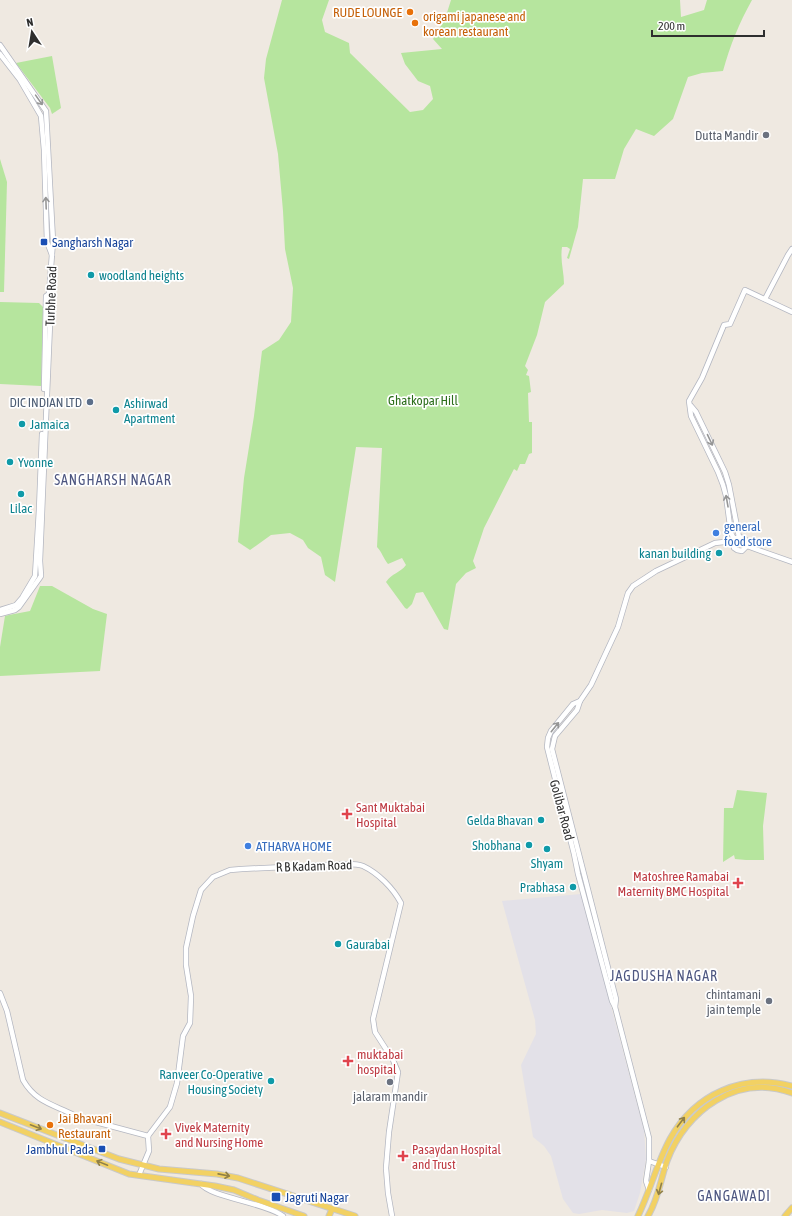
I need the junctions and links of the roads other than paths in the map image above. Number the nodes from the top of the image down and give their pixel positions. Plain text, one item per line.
1 (0, 45) edge
2 (0, 54) edge
3 (21, 78) junction
4 (46, 111) junction
5 (40, 114) junction
6 (792, 249) edge
7 (53, 256) junction
8 (49, 294) junction
9 (765, 299) junction
10 (792, 312) edge
11 (691, 406) junction
12 (703, 426) junction
13 (697, 429) junction
14 (735, 515) junction
15 (729, 517) junction
16 (735, 539) junction
17 (746, 546) junction
18 (792, 562) edge
19 (0, 610) edge
20 (0, 614) edge
21 (0, 993) edge
22 (792, 1086) edge
23 (792, 1093) edge
24 (0, 1113) edge
25 (0, 1122) edge
26 (148, 1136) junction
27 (650, 1161) junction
28 (659, 1164) junction
29 (142, 1165) junction
30 (666, 1167) junction
31 (155, 1168) junction
32 (139, 1175) junction
33 (153, 1178) junction
34 (201, 1184) junction
35 (649, 1192) junction
36 (792, 1208) edge
37 (332, 1209) junction
38 (283, 1216) edge
39 (304, 1216) edge
40 (329, 1216) edge
41 (355, 1216) edge
42 (392, 1216) edge
43 (638, 1216) edge
44 (648, 1216) edge
45 (784, 1216) edge

1 - 3 street
2 - 3 street
3 -> 4 street
3 - 5 street
4 - 5 street
4 - 7 street, Turbhe Road
7 -> 5 street
6 - 9 street
7 - 8 street, Turbhe Road
8 - 19 street
8 - 20 street, Turbhe Road
9 - 10 street
9 - 11 street
11 - 12 street
11 - 13 street
12 - 13 street
12 -> 14 street
15 -> 13 street
14 - 15 street
14 - 16 street
15 - 16 street
16 - 17 street
16 - 17 street
16 - 27 street, Golibar Road
17 - 18 street
21 - 26 street
28 -> 22 main road
23 - 30 main road
24 -> 29 main road
32 -> 25 main road
26 - 29 street
26 - 42 street, R B Kadam Road
27 - 28 street
27 - 35 street, Golibar Road
28 - 30 street
28 - 35 main road
29 - 31 main road
29 - 32 street
30 -> 44 main road
31 - 33 main road
31 -> 37 main road
32 - 33 main road
33 - 34 main road
34 - 38 street
34 - 39 main road
35 - 43 main road
36 - 45 main road
37 - 40 main road
37 - 41 main road

